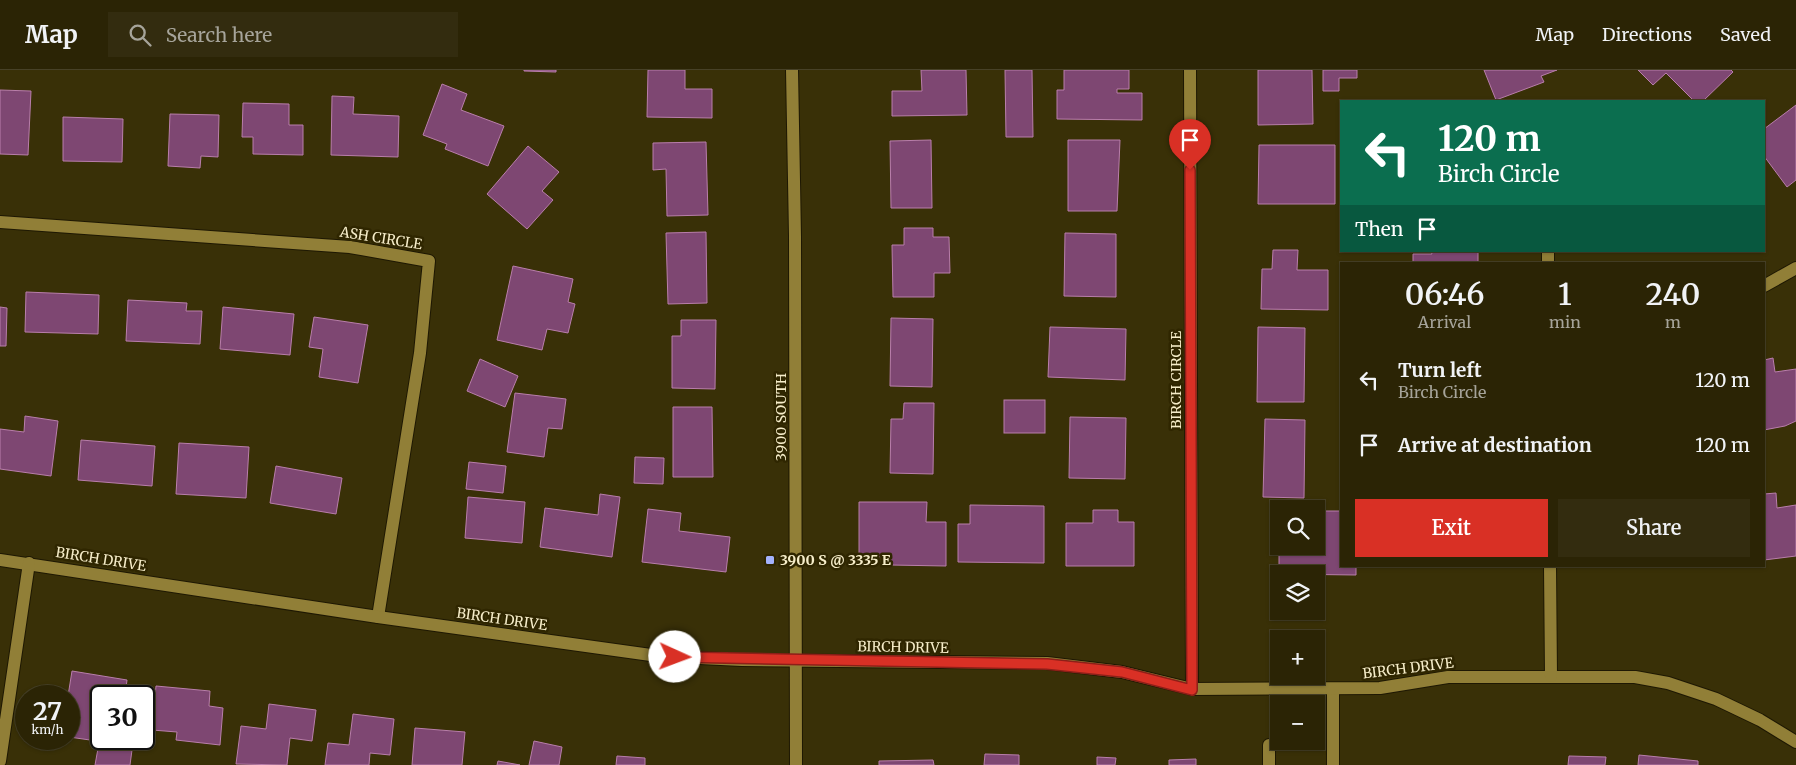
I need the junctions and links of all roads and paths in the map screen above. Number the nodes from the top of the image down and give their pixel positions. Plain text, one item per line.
1 (792, 70) edge
2 (1190, 70) edge
3 (0, 222) edge
4 (1796, 268) edge
5 (1765, 285) edge
6 (0, 560) edge
7 (29, 564) junction
8 (1550, 567) edge
9 (378, 617) junction
10 (796, 660) junction
11 (1551, 676) junction
12 (1192, 690) junction
13 (1333, 690) junction
14 (1796, 742) edge
15 (1269, 745) dead end
16 (0, 761) edge
17 (796, 765) edge
18 (1269, 765) edge
19 (1333, 765) edge

1 - 10 street, 3900 SOUTH
2 - 12 street, BIRCH CIRCLE
3 - 9 street, ASH CIRCLE
4 - 5 street
6 - 7 street, BIRCH DRIVE
7 - 9 street, BIRCH DRIVE
7 - 16 street
8 - 11 street
9 - 10 street, BIRCH DRIVE
10 - 12 street, BIRCH DRIVE
10 - 17 street, 3900 SOUTH
11 - 13 street, BIRCH DRIVE
11 - 14 street, BIRCH DRIVE
12 - 13 street, BIRCH DRIVE
13 - 19 street
15 - 18 street

